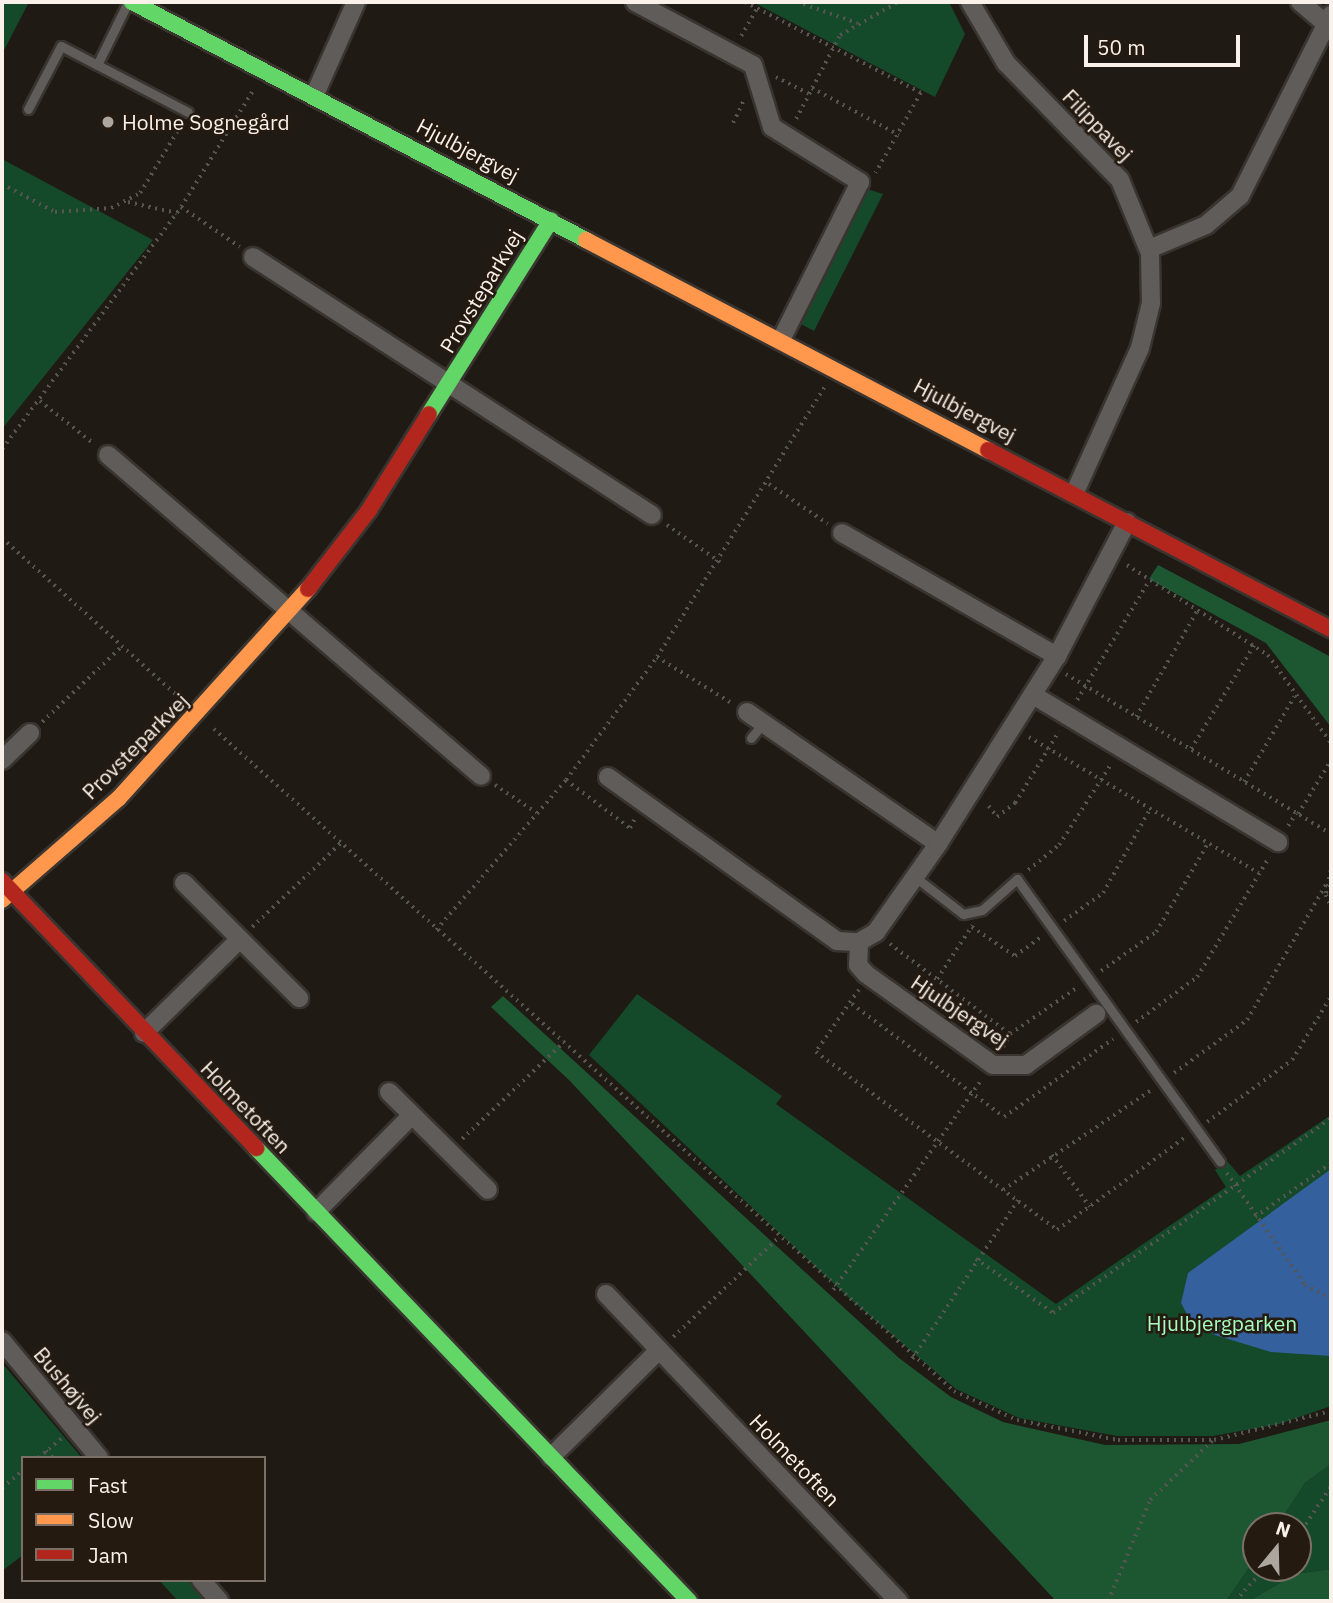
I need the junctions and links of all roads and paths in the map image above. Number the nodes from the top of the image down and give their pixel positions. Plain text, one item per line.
1 (130, 2) edge
2 (356, 2) edge
3 (635, 2) edge
4 (745, 2) edge
5 (797, 2) edge
6 (898, 2) edge
7 (970, 2) edge
8 (1300, 2) edge
9 (757, 8) junction
10 (1329, 20) edge
11 (859, 24) junction
12 (833, 47) junction
13 (732, 54) junction
14 (97, 65) junction
15 (753, 65) junction
16 (266, 69) junction
17 (812, 88) junction
18 (315, 94) junction
19 (810, 94) junction
20 (28, 109) dead end
21 (188, 112) joint
22 (899, 135) junction
23 (786, 140) junction
24 (860, 182) junction
25 (2, 184) edge
26 (126, 201) junction
27 (181, 206) junction
28 (177, 213) junction
29 (551, 220) junction
30 (1149, 249) junction
31 (253, 257) joint
32 (781, 340) junction
33 (835, 368) junction
34 (450, 385) junction
35 (40, 401) junction
36 (2, 449) edge
37 (108, 455) joint
38 (769, 484) junction
39 (1074, 494) junction
40 (652, 515) joint
41 (1127, 522) junction
42 (842, 533) joint
43 (2, 538) edge
44 (1117, 540) junction
45 (719, 562) junction
46 (1197, 611) junction
47 (290, 612) junction
48 (1330, 626) edge
49 (1254, 645) junction
50 (122, 646) junction
51 (1057, 656) junction
52 (657, 657) junction
53 (1066, 674) dead end
54 (1032, 695) junction
55 (1294, 697) junction
56 (747, 712) joint
57 (199, 715) junction
58 (1136, 717) junction
59 (763, 723) junction
60 (30, 733) joint
61 (1027, 736) dead end
62 (751, 738) dead end
63 (1331, 743) edge
64 (1121, 748) junction
65 (1191, 749) junction
66 (2, 760) edge
67 (1331, 760) edge
68 (481, 776) joint
69 (608, 777) dead end
70 (1101, 779) junction
71 (566, 780) junction
72 (1244, 782) junction
73 (645, 803) junction
74 (1150, 809) junction
75 (537, 813) junction
76 (1297, 814) junction
77 (1331, 834) edge
78 (342, 842) junction
79 (1278, 842) junction
80 (1208, 843) junction
81 (938, 844) junction
82 (1331, 872) edge
83 (1259, 873) junction
84 (915, 877) junction
85 (1017, 879) junction
86 (1328, 881) junction
87 (184, 883) dead end
88 (5, 891) edge
89 (1331, 906) edge
90 (963, 914) junction
91 (972, 927) junction
92 (1053, 928) junction
93 (436, 930) junction
94 (240, 939) junction
95 (859, 942) junction
96 (866, 974) junction
97 (937, 979) junction
98 (1089, 980) junction
99 (1331, 996) edge
100 (299, 998) dead end
101 (1096, 1014) dead end
102 (1125, 1030) junction
103 (144, 1033) junction
104 (1010, 1034) junction
105 (564, 1042) junction
106 (993, 1065) junction
107 (1162, 1082) junction
108 (389, 1092) dead end
109 (412, 1115) junction
110 (1331, 1118) edge
111 (1196, 1130) junction
112 (936, 1139) junction
113 (449, 1151) junction
114 (1052, 1155) junction
115 (1220, 1163) joint
116 (1331, 1163) edge
117 (1235, 1185) junction
118 (488, 1190) dead end
119 (1003, 1190) junction
120 (1018, 1200) junction
121 (1090, 1207) junction
122 (316, 1212) junction
123 (1255, 1217) junction
124 (778, 1239) junction
125 (976, 1259) junction
126 (833, 1290) junction
127 (606, 1294) dead end
128 (1331, 1299) edge
129 (2, 1341) edge
130 (659, 1350) junction
131 (912, 1359) junction
132 (1331, 1410) edge
133 (76, 1430) junction
134 (1213, 1440) junction
135 (46, 1451) junction
136 (40, 1456) edge
137 (50, 1456) edge
138 (97, 1456) edge
139 (551, 1457) junction
140 (21, 1472) edge
141 (1331, 1486) edge
142 (2, 1488) edge
143 (1312, 1515) edge
144 (203, 1582) edge
145 (1252, 1582) edge
146 (219, 1601) edge
147 (689, 1601) edge
148 (898, 1601) edge
149 (1108, 1601) edge
150 (1235, 1601) edge

1 - 14 lane
1 - 16 street, Hjulbjergvej
2 - 18 street
3 - 13 street
4 - 9 path
5 - 11 path
6 - 11 path
7 - 30 street, Filippavej
8 - 10 street
9 - 12 path
9 - 13 path
10 - 30 street
11 - 12 path
12 - 17 path
12 - 22 path
13 - 15 street
14 - 20 lane
14 - 21 lane
15 - 19 path
15 - 23 street
16 - 18 street, Hjulbjergvej
16 - 27 path
17 - 19 path
17 - 22 path
18 - 29 street, Hjulbjergvej
19 - 23 path
21 - 26 path
22 - 24 path
23 - 24 street
24 - 32 street
25 - 26 path
26 - 28 path
27 - 28 path
27 - 31 path
28 - 35 path
29 - 32 street, Hjulbjergvej
29 - 34 street, Provsteparkvej
30 - 39 street, Filippavej
31 - 34 street, Provsteparkvej
32 - 33 street, Hjulbjergvej
33 - 38 path
33 - 39 street, Hjulbjergvej
34 - 40 street, Provsteparkvej
34 - 47 street, Provsteparkvej
35 - 36 path
35 - 37 path
37 - 47 street
38 - 42 path
38 - 45 path
39 - 41 street, Hjulbjergvej
40 - 45 path
41 - 44 street
41 - 48 street, Hjulbjergvej
42 - 51 street
43 - 50 path
44 - 46 path
44 - 51 street
45 - 52 path
46 - 49 path
46 - 58 path
47 - 57 street, Provsteparkvej
47 - 68 street
49 - 55 path
49 - 65 path
50 - 57 path
50 - 60 path
51 - 54 street
52 - 56 path
52 - 71 path
53 - 58 path
54 - 64 street
54 - 81 street
55 - 63 path
55 - 72 path
56 - 59 street
57 - 78 path
57 - 88 street, Provsteparkvej
58 - 65 path
59 - 62 lane
59 - 81 street
60 - 66 street
61 - 70 path
64 - 70 path
64 - 79 street
65 - 72 path
67 - 76 path
68 - 75 path
69 - 73 street
70 - 74 path
70 - 85 path
71 - 73 path
71 - 75 path
72 - 76 path
73 - 95 street
74 - 80 path
74 - 92 path
75 - 93 path
76 - 77 path
76 - 79 path
78 - 93 path
78 - 94 path
79 - 83 path
80 - 83 path
80 - 98 path
81 - 84 street
82 - 86 path
83 - 102 path
84 - 90 lane
84 - 95 street
85 - 90 lane
85 - 92 lane
86 - 89 path
86 - 107 path
87 - 94 street
88 - 103 street, Holmetoften
90 - 91 path
91 - 92 path
91 - 97 path
92 - 98 lane
93 - 105 path
94 - 100 street
94 - 103 street
95 - 96 street
96 - 97 path
96 - 106 street, Hjulbjergvej
96 - 112 path
97 - 104 path
98 - 102 lane
98 - 104 path
99 - 111 path
101 - 106 street, Hjulbjergvej
102 - 107 lane
103 - 122 street, Holmetoften
104 - 106 path
105 - 113 path
105 - 124 path
106 - 112 path
107 - 111 lane
107 - 114 path
108 - 109 street
109 - 113 street
109 - 122 street
110 - 117 path
111 - 115 lane
111 - 121 path
112 - 119 path
112 - 126 path
113 - 118 street
114 - 119 path
114 - 121 path
115 - 117 path
116 - 123 path
117 - 123 path
117 - 125 path
119 - 120 path
120 - 121 path
120 - 125 path
122 - 139 street, Holmetoften
123 - 128 path
124 - 126 path
124 - 130 path
125 - 131 path
126 - 131 path
127 - 130 street, Holmetoften
129 - 133 street, Bushøjvej
130 - 139 street
130 - 148 street, Holmetoften
131 - 134 path
132 - 134 path
133 - 135 path
133 - 138 street, Bushøjvej
134 - 149 path
135 - 136 path
135 - 137 path
139 - 147 street, Holmetoften
140 - 142 path
141 - 143 path
144 - 146 street
145 - 150 path

